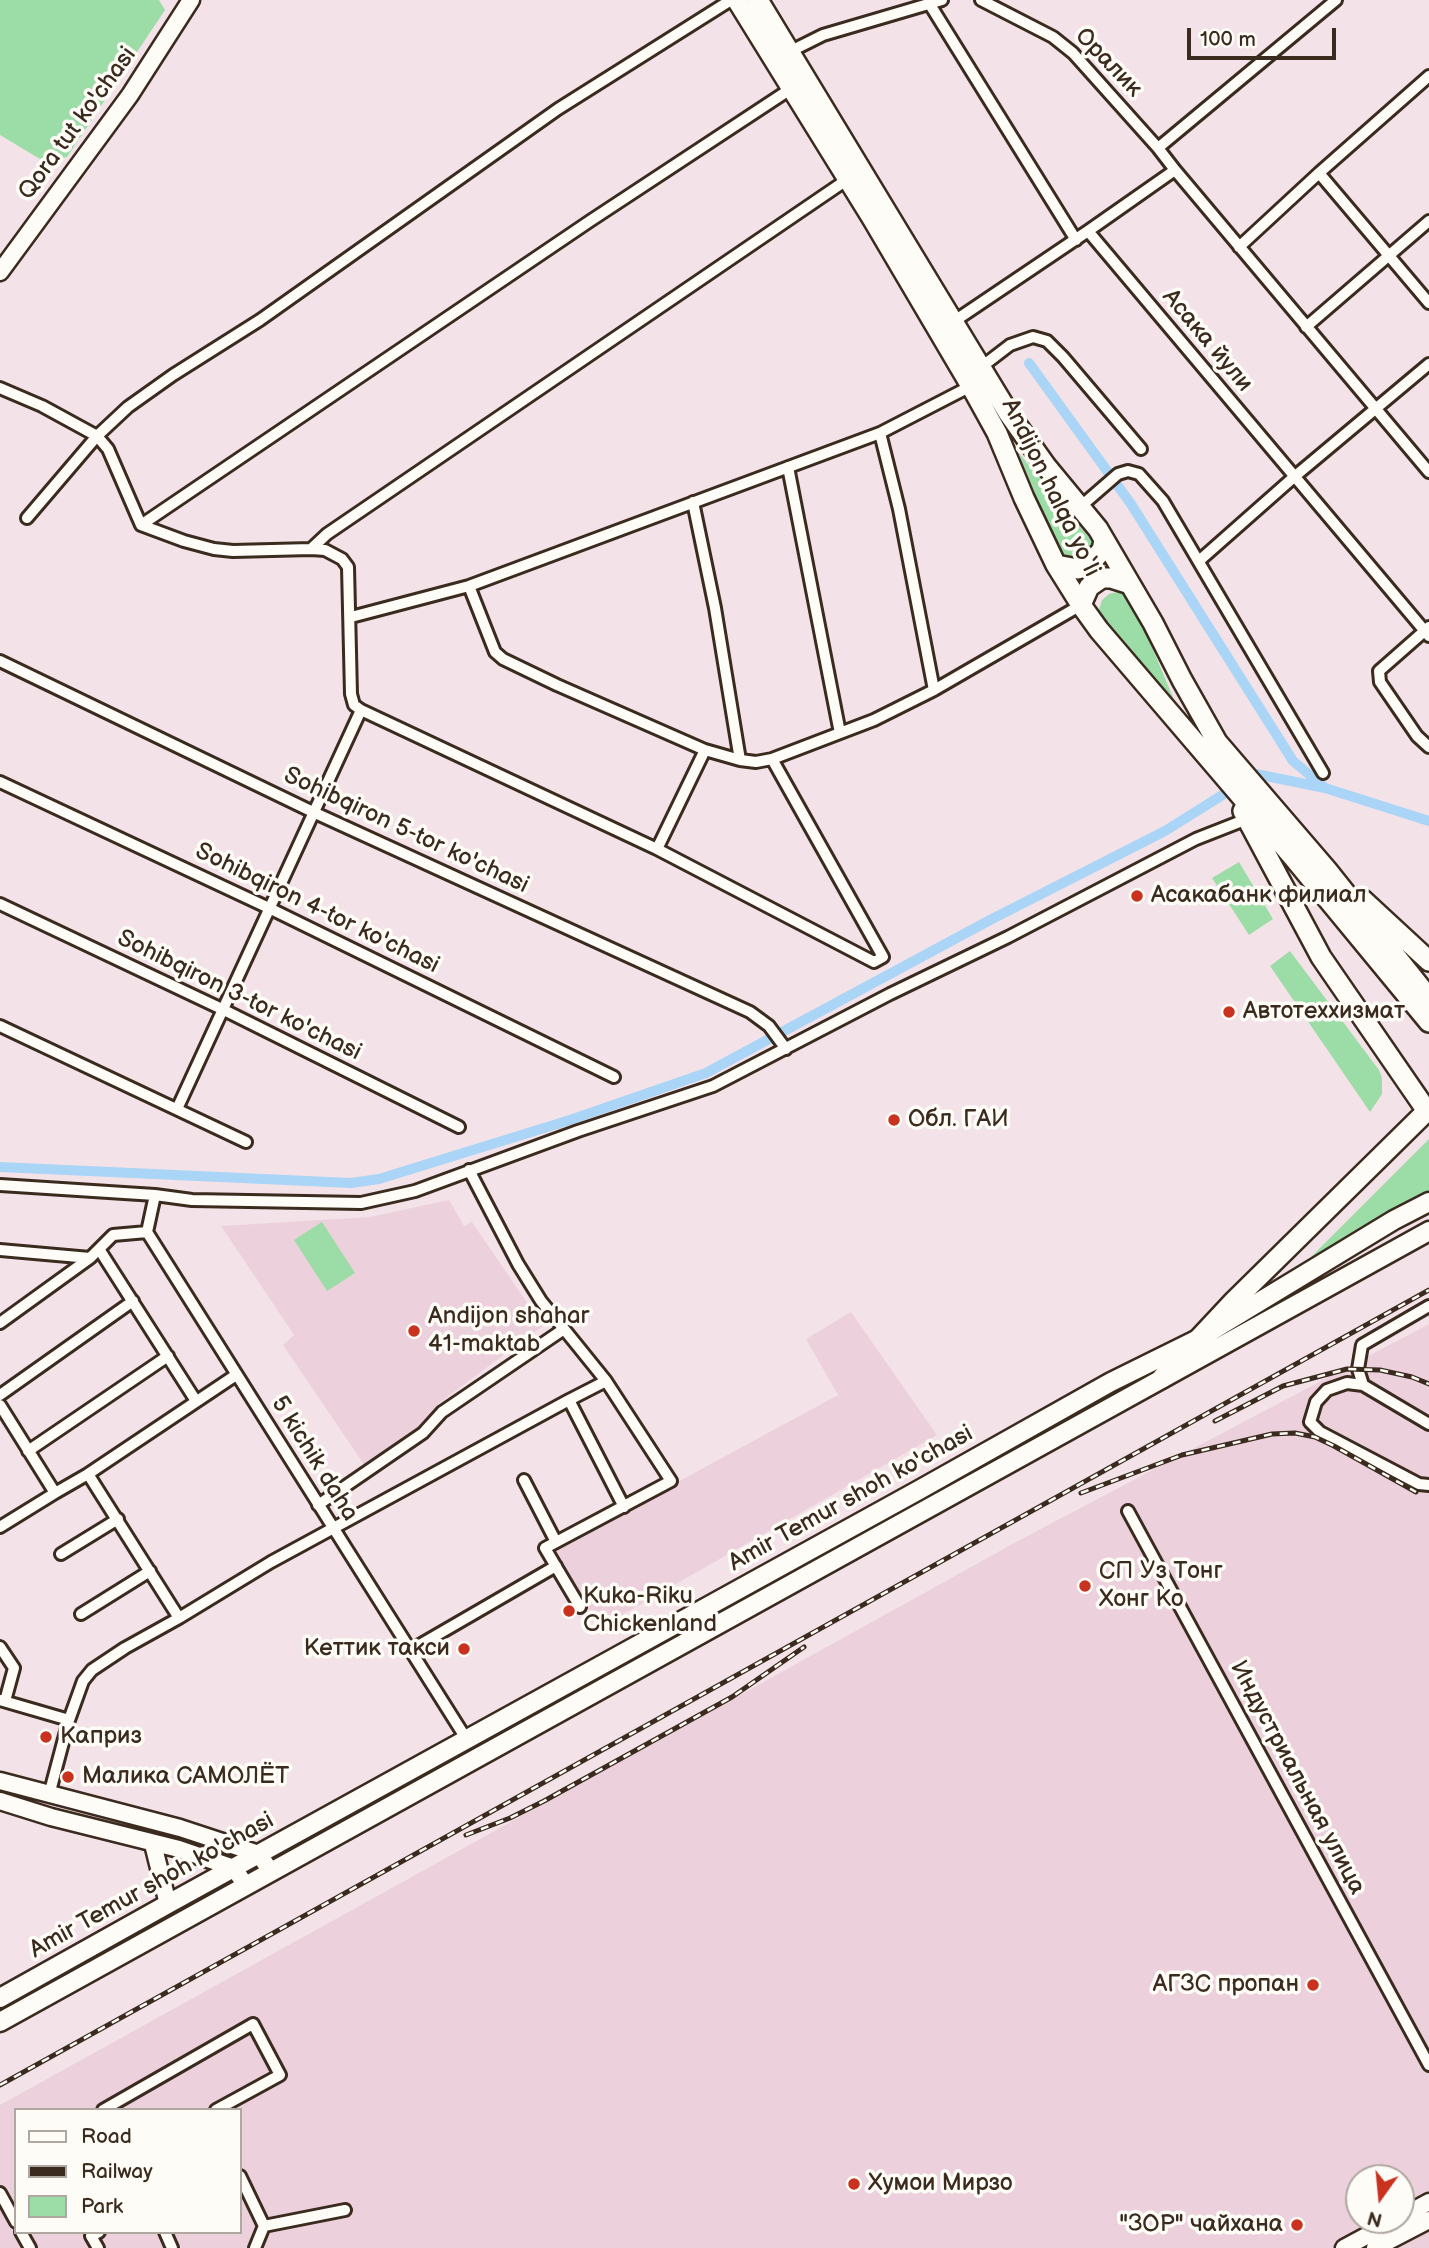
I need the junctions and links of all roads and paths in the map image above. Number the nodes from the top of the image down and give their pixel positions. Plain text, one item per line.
1 (191, 0) edge
2 (731, 0) edge
3 (737, 0) edge
4 (758, 0) edge
5 (942, 0) edge
6 (981, 0) edge
7 (1336, 0) edge
8 (929, 4) junction
9 (789, 52) junction
10 (1429, 76) edge
11 (792, 88) junction
12 (1158, 148) junction
13 (1175, 170) junction
14 (1319, 173) junction
15 (848, 179) junction
16 (1429, 221) edge
17 (1088, 231) junction
18 (1076, 240) junction
19 (1239, 247) junction
20 (1389, 256) junction
21 (0, 272) edge
22 (1429, 303) edge
23 (953, 322) junction
24 (1306, 327) junction
25 (1429, 364) edge
26 (980, 368) junction
27 (971, 386) junction
28 (0, 388) edge
29 (1376, 409) junction
30 (880, 433) junction
31 (97, 436) junction
32 (1140, 449) dead end
33 (788, 467) junction
34 (1429, 472) edge
35 (1294, 477) junction
36 (693, 502) junction
37 (1080, 507) junction
38 (27, 518) dead end
39 (141, 525) junction
40 (1104, 540) junction
41 (311, 549) junction
42 (1200, 560) junction
43 (1056, 565) junction
44 (1130, 584) junction
45 (469, 586) junction
46 (1082, 605) junction
47 (351, 617) junction
48 (1428, 631) edge
49 (0, 661) edge
50 (934, 690) junction
51 (361, 710) junction
52 (840, 733) junction
53 (1429, 747) edge
54 (705, 750) junction
55 (772, 759) junction
56 (740, 760) junction
57 (1222, 774) junction
58 (1323, 774) dead end
59 (0, 782) edge
60 (313, 812) junction
61 (1247, 819) junction
62 (657, 849) junction
63 (1327, 870) junction
64 (0, 904) edge
65 (271, 909) junction
66 (1429, 961) edge
67 (224, 1010) junction
68 (1428, 1013) edge
69 (0, 1026) edge
70 (784, 1046) junction
71 (614, 1077) dead end
72 (177, 1108) junction
73 (1428, 1110) edge
74 (459, 1127) dead end
75 (246, 1142) dead end
76 (469, 1170) junction
77 (0, 1185) edge
78 (155, 1195) junction
79 (1429, 1202) edge
80 (1429, 1231) edge
81 (147, 1232) junction
82 (99, 1249) junction
83 (0, 1250) edge
84 (90, 1258) junction
85 (132, 1301) junction
86 (1429, 1306) edge
87 (0, 1323) edge
88 (564, 1329) junction
89 (1198, 1339) junction
90 (168, 1356) junction
91 (236, 1375) junction
92 (1162, 1378) junction
93 (606, 1381) junction
94 (1363, 1385) junction
95 (0, 1395) edge
96 (197, 1401) junction
97 (569, 1401) junction
98 (0, 1405) edge
99 (1429, 1423) edge
100 (28, 1451) junction
101 (88, 1474) junction
102 (524, 1480) dead end
103 (1429, 1485) edge
104 (55, 1493) junction
105 (318, 1505) junction
106 (624, 1507) junction
107 (1128, 1511) dead end
108 (118, 1519) junction
109 (0, 1527) edge
110 (333, 1529) junction
111 (556, 1542) junction
112 (61, 1554) dead end
113 (556, 1566) junction
114 (150, 1571) junction
115 (580, 1607) dead end
116 (81, 1615) dead end
117 (179, 1618) junction
118 (0, 1647) edge
119 (411, 1650) junction
120 (3, 1701) edge
121 (69, 1720) junction
122 (467, 1740) junction
123 (0, 1781) edge
124 (50, 1795) junction
125 (0, 1801) edge
126 (153, 1844) junction
127 (259, 1854) junction
128 (234, 1868) junction
129 (271, 1872) junction
130 (246, 1886) junction
131 (168, 1904) junction
132 (0, 1998) edge
133 (0, 2022) edge
134 (1429, 2065) edge
135 (106, 2108) edge
136 (219, 2108) edge
137 (0, 2193) edge
138 (244, 2195) edge
139 (345, 2210) dead end
140 (14, 2218) edge
141 (1429, 2220) edge
142 (264, 2226) junction
143 (1370, 2234) edge
144 (255, 2248) edge
145 (1344, 2248) edge
146 (1375, 2248) edge

1 - 21 main road, Qora tut ko'chasi
2 - 31 street
3 - 11 highway, Andijon halqa yo‘li
4 - 9 highway, Andijon halqa yo‘li
5 - 8 street
6 - 12 street, Оралик
7 - 12 street
8 - 9 street
8 - 18 street
9 - 23 highway, Andijon halqa yo‘li
10 - 14 street
11 - 15 highway, Andijon halqa yo‘li
11 - 39 street
12 - 13 street
13 - 17 street
13 - 19 street
14 - 19 street
14 - 20 street
15 - 27 highway, Andijon halqa yo‘li
15 - 41 street
16 - 20 street
17 - 18 street
17 - 35 street, Асака йули
18 - 23 street
19 - 24 street
20 - 22 street
20 - 24 street
23 - 26 highway, Andijon halqa yo‘li
24 - 29 street
25 - 29 street
26 - 32 street
26 - 37 highway, Andijon halqa yo‘li
27 - 30 street
27 - 43 highway, Andijon halqa yo‘li
28 - 31 street
29 - 34 street
29 - 35 street
30 - 33 street
30 - 50 street
31 - 38 street
31 - 39 street
33 - 36 street
33 - 52 street
35 - 42 street
35 - 48 street, Асака йули
36 - 45 street
36 - 56 street
37 - 40 highway, Andijon halqa yo‘li
37 - 42 street
39 - 41 street
40 - 43 highway
40 - 44 highway, Andijon halqa yo‘li
41 - 47 street
42 - 58 street
43 - 46 highway, Andijon halqa yo‘li
44 - 46 highway
44 - 63 highway, Andijon halqa yo‘li
45 - 47 street
45 - 54 street
46 - 50 street
46 - 57 highway, Andijon halqa yo‘li
47 - 51 street
48 - 53 street
49 - 60 street, Sohibqiron 5-tor ko'chasi
50 - 52 street
51 - 60 street
51 - 62 street
52 - 55 street
54 - 56 street
54 - 62 street
55 - 56 street
55 - 62 street
57 - 61 highway
57 - 68 highway, Andijon halqa yo‘li
59 - 65 street, Sohibqiron 4-tor ko'chasi
60 - 65 street
60 - 70 street, Sohibqiron 5-tor ko'chasi
61 - 70 street
61 - 73 highway
63 - 66 highway
63 - 68 highway, Andijon halqa yo‘li
64 - 67 street, Sohibqiron 3-tor ko'chasi
65 - 67 street
65 - 71 street, Sohibqiron 4-tor ko'chasi
67 - 72 street
67 - 74 street, Sohibqiron 3-tor ko'chasi
69 - 72 street
70 - 76 street
72 - 75 street
73 - 89 highway
76 - 78 street
76 - 88 street
77 - 78 street
78 - 81 street
79 - 89 main road, Amir Temur shoh ko'chasi
80 - 92 main road, Amir Temur shoh ko'chasi
81 - 82 street
81 - 91 street, 5 kichik daha
82 - 84 street
82 - 85 street
83 - 84 street
84 - 87 street
85 - 90 street
85 - 95 street
86 - 94 street
88 - 93 street
88 - 105 street
89 - 92 highway
89 - 122 main road, Amir Temur shoh ko'chasi
90 - 96 street
90 - 100 street
91 - 96 street
91 - 105 street, 5 kichik daha
92 - 129 main road, Amir Temur shoh ko'chasi
93 - 97 street
93 - 106 street
94 - 99 street
94 - 103 street
96 - 101 street
97 - 106 street
97 - 110 street
98 - 100 street
100 - 104 street
101 - 104 street
101 - 108 street
102 - 111 street
104 - 109 street
105 - 110 street, 5 kichik daha
106 - 111 street
107 - 134 street, Индустриальная улица
108 - 112 street
108 - 114 street
110 - 117 street
110 - 119 street, 5 kichik daha
111 - 113 street
113 - 115 street
113 - 119 street
114 - 116 street
114 - 117 street
117 - 121 street
118 - 120 street
119 - 122 street, 5 kichik daha
120 - 121 street
121 - 124 street
122 - 127 main road, Amir Temur shoh ko'chasi
123 - 124 main road
124 - 127 main road
125 - 126 main road
126 - 128 main road
126 - 131 main road
127 - 128 main road, Amir Temur shoh ko'chasi
127 - 129 main road
128 - 130 main road
128 - 131 main road, Amir Temur shoh ko'chasi
129 - 130 main road, Amir Temur shoh ko'chasi
130 - 133 main road, Amir Temur shoh ko'chasi
131 - 132 main road, Amir Temur shoh ko'chasi
135 - 136 street
137 - 140 street
138 - 142 street
139 - 142 street
141 - 146 main road
142 - 144 street
143 - 145 main road

